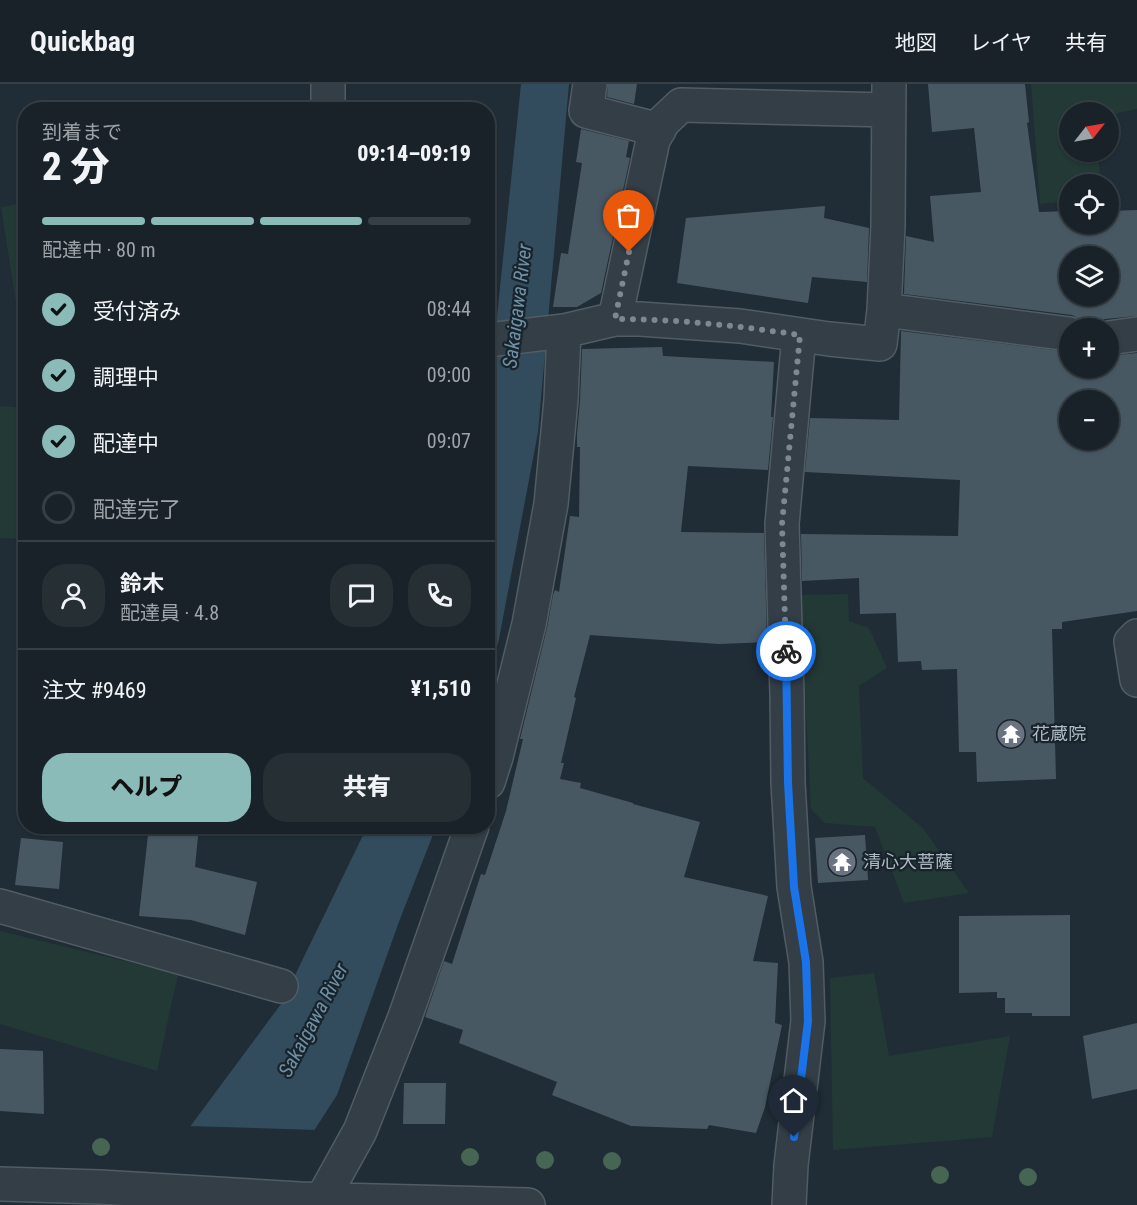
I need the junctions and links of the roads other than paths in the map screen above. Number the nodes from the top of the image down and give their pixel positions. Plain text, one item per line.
1 (328, 84) edge
2 (889, 97) edge
3 (588, 98) edge
4 (328, 102) edge
5 (659, 130) junction
6 (884, 310) junction
7 (615, 319) junction
8 (553, 332) junction
9 (1059, 333) edge
10 (1137, 334) edge
11 (800, 335) junction
12 (1119, 336) edge
13 (495, 339) edge
14 (1137, 636) edge
15 (1137, 680) edge
16 (495, 760) edge
17 (469, 834) edge
18 (0, 906) edge
19 (281, 986) dead end
20 (0, 1184) edge
21 (106, 1193) edge
22 (314, 1201) edge
23 (528, 1205) edge
24 (789, 1205) edge

1 - 4 street
2 - 5 street
2 - 6 street
3 - 5 street
5 - 7 street
6 - 9 street
6 - 11 street
7 - 8 street
7 - 11 street
8 - 13 street
8 - 16 street
10 - 12 street
11 - 24 street
14 - 15 street
17 - 22 street
18 - 19 street
20 - 21 street
21 - 22 street
22 - 23 street

